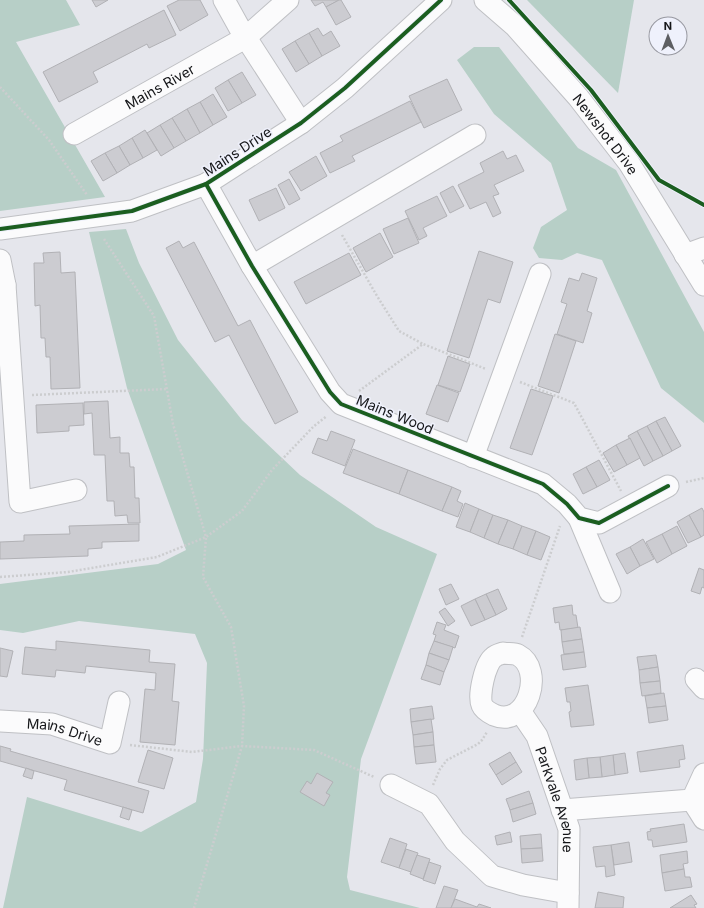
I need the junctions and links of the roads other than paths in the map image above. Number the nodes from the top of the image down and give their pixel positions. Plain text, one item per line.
1 (224, 0) edge
2 (288, 0) edge
3 (441, 0) edge
4 (485, 0) edge
5 (245, 38) junction
6 (301, 123) junction
7 (74, 134) dead end
8 (475, 135) dead end
9 (206, 184) junction
10 (0, 230) edge
11 (695, 252) edge
12 (0, 260) edge
13 (252, 266) junction
14 (540, 274) dead end
15 (704, 285) edge
16 (2, 286) edge
17 (473, 457) junction
18 (668, 486) dead end
19 (76, 490) dead end
20 (573, 511) junction
21 (610, 592) dead end
22 (119, 702) dead end
23 (520, 712) junction
24 (0, 721) edge
25 (704, 774) edge
26 (391, 785) road end
27 (692, 800) junction
28 (562, 810) junction
29 (704, 820) edge
30 (568, 901) edge

1 - 5 street
2 - 5 street, Mains River
3 - 6 street, Mains Drive
4 - 11 street, Newshot Drive
5 - 6 street
5 - 7 street, Mains River
6 - 9 street, Mains Drive
8 - 13 street
9 - 10 street, Mains Drive
9 - 13 street, Mains Wood
11 - 15 street, Newshot Drive
12 - 16 street
13 - 17 street, Mains Wood
14 - 17 street
16 - 19 street
17 - 20 street, Mains Wood
18 - 20 street, Mains Wood
20 - 21 street
22 - 24 street, Mains Drive
23 - 23 street
23 - 28 street, Parkvale Avenue
25 - 27 street
26 - 30 street, Parkvale Avenue
27 - 28 street
27 - 29 street
28 - 30 street, Parkvale Avenue

